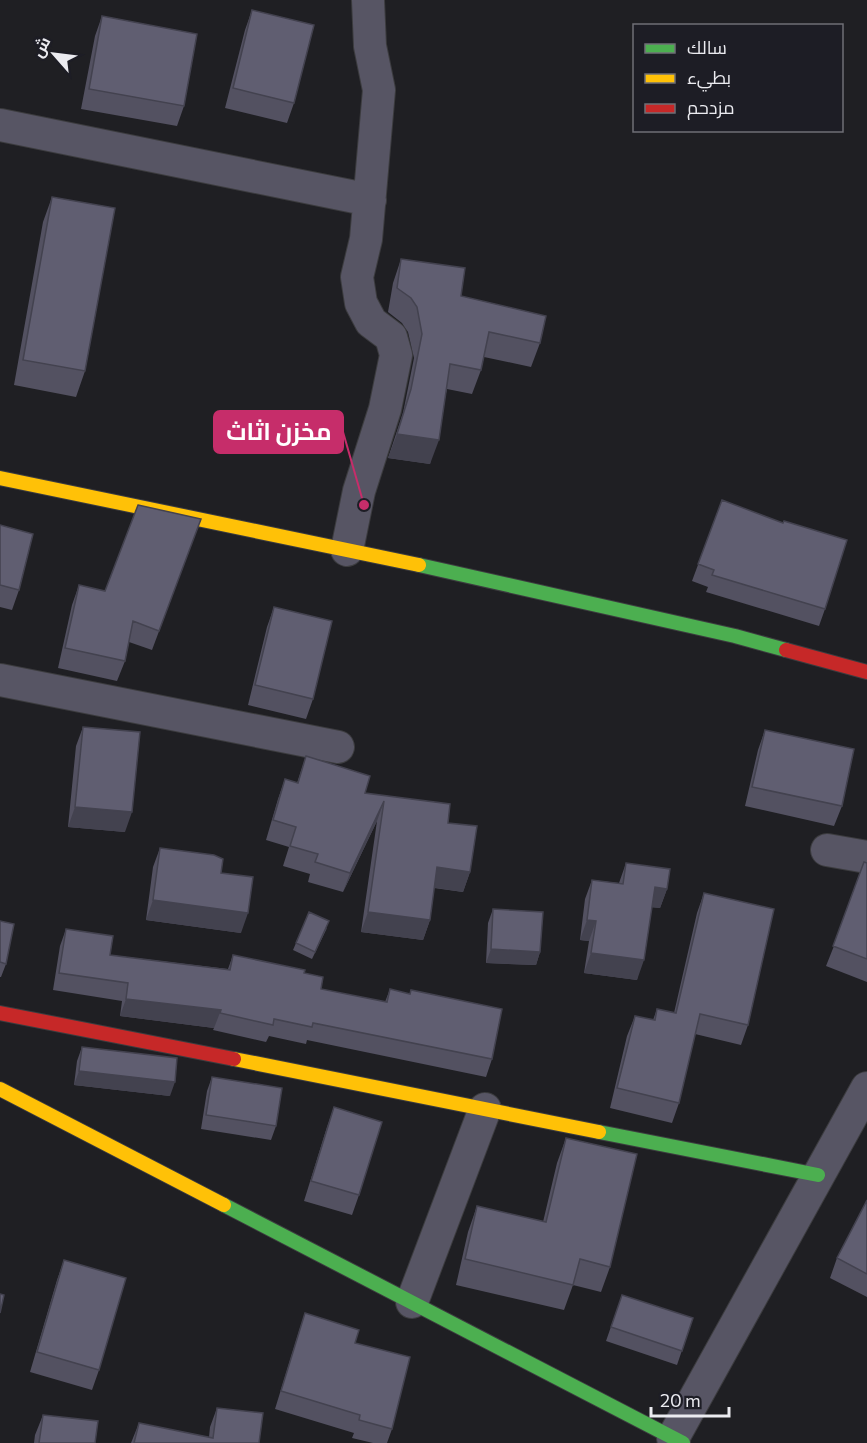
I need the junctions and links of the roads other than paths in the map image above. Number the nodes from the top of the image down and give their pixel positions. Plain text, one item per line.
1 (368, 0) edge
2 (0, 125) edge
3 (370, 200) junction
4 (0, 478) edge
5 (347, 550) junction
6 (867, 672) edge
7 (0, 680) edge
8 (338, 747) dead end
9 (827, 850) dead end
10 (867, 857) edge
11 (0, 1013) edge
12 (867, 1088) edge
13 (0, 1089) edge
14 (485, 1108) junction
15 (818, 1175) junction
16 (412, 1302) junction
17 (678, 1440) edge

1 - 3 street
2 - 3 street
3 - 5 street
4 - 5 street
5 - 6 street
7 - 8 street
9 - 10 street
11 - 14 street
12 - 15 street
13 - 16 street
14 - 15 street
14 - 16 street
15 - 17 street
16 - 17 street

